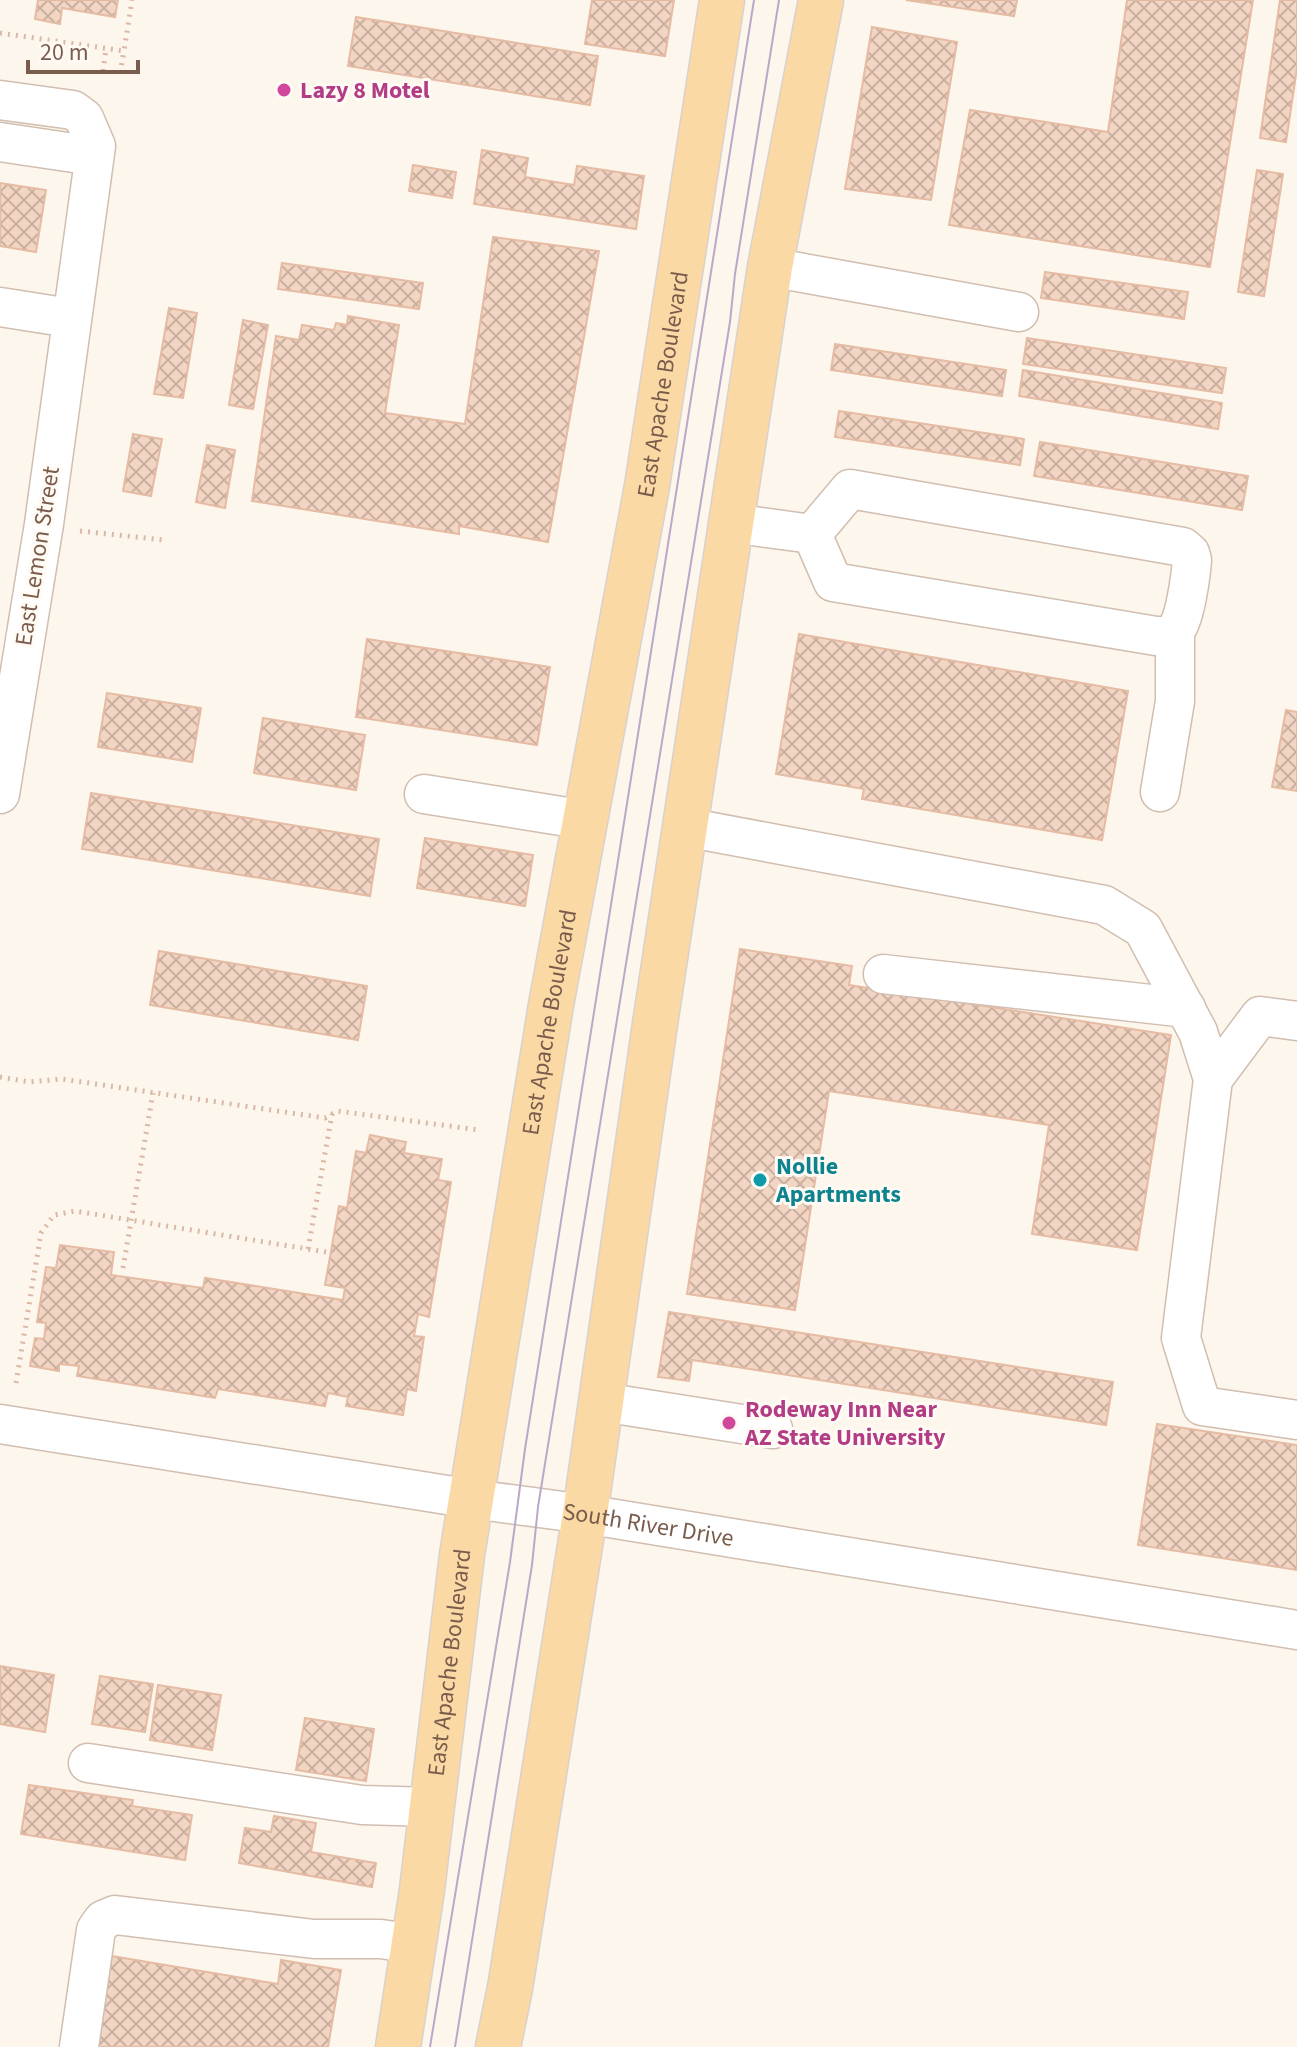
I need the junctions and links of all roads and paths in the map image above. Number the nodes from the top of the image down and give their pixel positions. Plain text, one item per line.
1 (132, 0) edge
2 (722, 0) edge
3 (821, 0) edge
4 (0, 33) edge
5 (106, 49) junction
6 (124, 51) junction
7 (103, 71) dead end
8 (120, 73) dead end
9 (0, 100) edge
10 (0, 142) edge
11 (94, 156) junction
12 (770, 267) junction
13 (0, 307) edge
14 (1019, 312) dead end
15 (70, 318) junction
16 (731, 523) junction
17 (82, 531) dead end
18 (812, 534) junction
19 (164, 540) dead end
20 (1175, 632) junction
21 (1160, 792) dead end
22 (0, 794) edge
23 (424, 794) dead end
24 (586, 820) junction
25 (685, 827) junction
26 (883, 974) dead end
27 (1186, 1008) junction
28 (1297, 1021) edge
29 (0, 1077) edge
30 (1213, 1079) junction
31 (153, 1093) junction
32 (332, 1114) junction
33 (479, 1130) dead end
34 (131, 1219) junction
35 (308, 1249) junction
36 (326, 1252) dead end
37 (123, 1268) dead end
38 (16, 1383) dead end
39 (602, 1402) junction
40 (1297, 1420) edge
41 (0, 1424) edge
42 (773, 1429) dead end
43 (472, 1499) junction
44 (585, 1514) junction
45 (1297, 1630) edge
46 (88, 1763) dead end
47 (432, 1807) junction
48 (414, 1944) junction
49 (79, 2047) edge
50 (398, 2047) edge
51 (498, 2047) edge

1 - 6 path
2 - 24 main road, East Apache Boulevard
3 - 12 main road
4 - 5 path
5 - 6 path
5 - 7 path
6 - 8 path
9 - 11 street
10 - 11 street
11 - 15 street, East Lemon Street
12 - 14 street
12 - 16 main road
13 - 15 street
15 - 22 street, East Lemon Street
16 - 18 street
16 - 25 main road
17 - 19 path
18 - 20 street
18 - 20 street
20 - 21 street
23 - 24 street
24 - 43 main road, East Apache Boulevard
25 - 27 street
25 - 39 main road
26 - 27 street
27 - 30 street
28 - 30 street
29 - 31 path
30 - 40 street
31 - 32 path
31 - 34 path
32 - 33 path
32 - 35 path
34 - 35 path
34 - 37 path
34 - 38 path
35 - 36 path
39 - 42 street
39 - 44 main road
41 - 43 street, South River Drive
43 - 44 street, South River Drive
43 - 47 main road, East Apache Boulevard
44 - 45 street, South River Drive
44 - 51 main road
46 - 47 street
47 - 48 main road, East Apache Boulevard
48 - 49 street
48 - 50 main road, East Apache Boulevard

